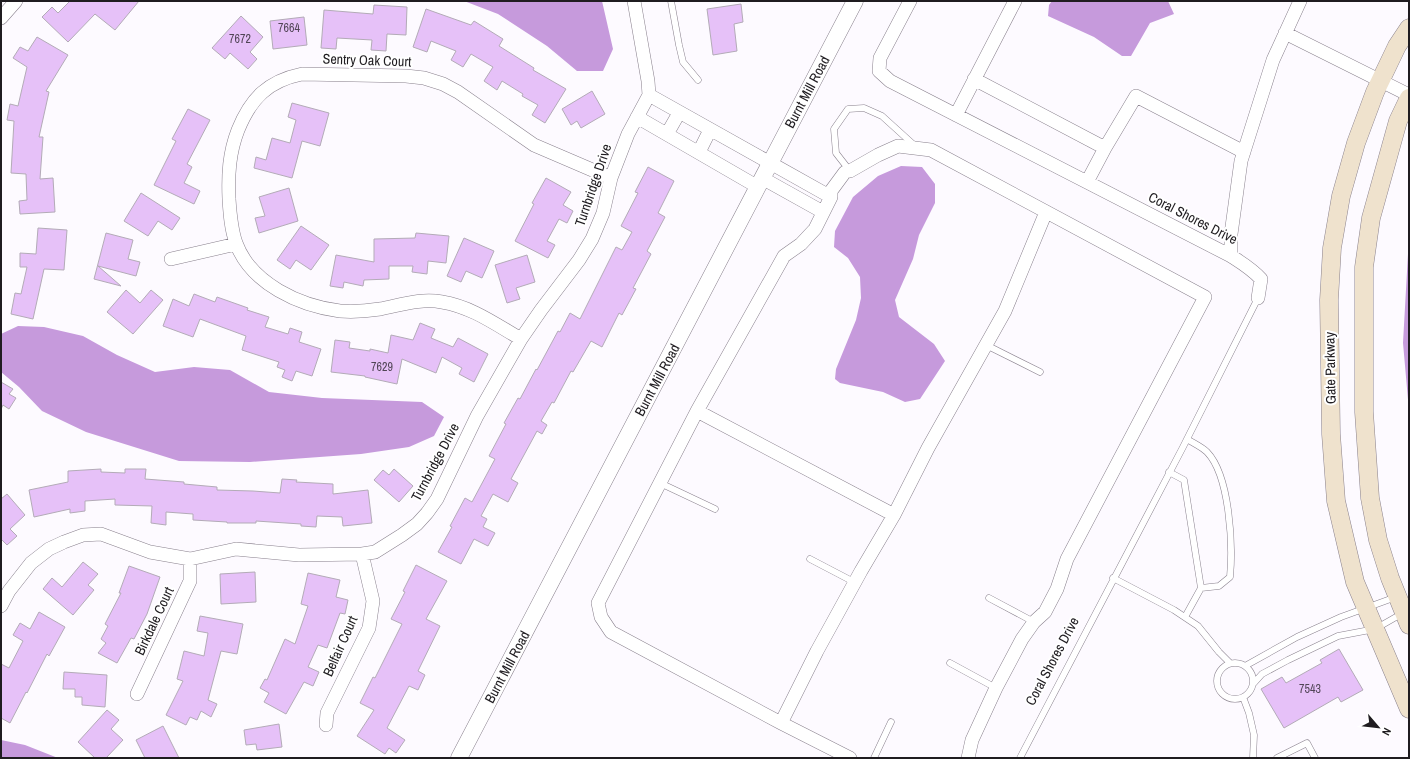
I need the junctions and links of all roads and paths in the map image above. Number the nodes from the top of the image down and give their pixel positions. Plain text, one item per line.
1 (16, 1) edge
2 (634, 1) edge
3 (671, 1) edge
4 (855, 1) edge
5 (910, 1) edge
6 (1015, 1) edge
7 (1300, 1) edge
8 (1, 18) edge
9 (1409, 28) edge
10 (1285, 33) junction
11 (974, 79) junction
12 (698, 80) dead end
13 (1381, 80) junction
14 (649, 95) junction
15 (1409, 95) edge
16 (1409, 98) edge
17 (679, 113) junction
18 (956, 115) junction
19 (637, 117) junction
20 (710, 130) junction
21 (667, 134) junction
22 (916, 148) junction
23 (1104, 148) junction
24 (699, 152) junction
25 (1244, 152) junction
26 (770, 163) junction
27 (850, 171) junction
28 (610, 178) junction
29 (760, 182) junction
30 (1087, 182) junction
31 (831, 197) junction
32 (823, 212) junction
33 (1046, 212) junction
34 (236, 244) junction
35 (1231, 256) junction
36 (171, 259) dead end
37 (1258, 298) joint
38 (521, 340) junction
39 (986, 345) junction
40 (1040, 372) dead end
41 (698, 411) junction
42 (1187, 439) junction
43 (1169, 472) junction
44 (660, 483) junction
45 (715, 509) dead end
46 (894, 515) junction
47 (362, 554) junction
48 (190, 559) junction
49 (810, 559) dead end
50 (1113, 578) junction
51 (854, 582) junction
52 (1201, 588) junction
53 (989, 598) dead end
54 (1, 606) edge
55 (1366, 609) junction
56 (1404, 611) edge
57 (1185, 617) junction
58 (1034, 622) junction
59 (1375, 629) junction
60 (950, 663) dead end
61 (1230, 663) junction
62 (1245, 666) junction
63 (1253, 684) junction
64 (996, 688) junction
65 (137, 694) dead end
66 (1243, 697) junction
67 (1409, 709) edge
68 (891, 722) dead end
69 (781, 723) junction
70 (326, 725) dead end
71 (459, 758) edge
72 (850, 758) edge
73 (874, 758) edge
74 (968, 758) edge
75 (1020, 758) edge
76 (1253, 758) edge
77 (1278, 758) edge
78 (1315, 758) edge

1 - 8 street
2 - 14 street
3 - 12 lane
4 - 26 street, Burnt Mill Road
5 - 18 street, Coral Shores Drive
6 - 11 street
7 - 10 street
9 - 13 main road, Gate Parkway
10 - 13 street
10 - 25 street
11 - 18 street
11 - 23 street
13 - 15 street
13 - 55 main road, Gate Parkway
14 - 17 street
14 - 19 street, Turnbridge Drive
16 - 56 main road
17 - 20 street
17 - 21 street
18 - 30 street, Coral Shores Drive
19 - 21 street
19 - 28 street, Turnbridge Drive
20 - 24 street
20 - 26 street
21 - 24 street
22 - 27 street
22 - 27 lane
22 - 33 street
23 - 25 street
23 - 30 street
24 - 29 street
25 - 35 street
26 - 29 street, Burnt Mill Road
26 - 31 street
27 - 31 street
28 - 34 street, Sentry Oak Court
28 - 38 street, Turnbridge Drive
29 - 32 street
29 - 71 street, Burnt Mill Road
30 - 35 street, Coral Shores Drive
31 - 32 street
32 - 41 street
33 - 39 street
33 - 58 street
34 - 36 street
34 - 38 street, Sentry Oak Court
35 - 37 street, Coral Shores Drive
37 - 42 lane, Coral Shores Drive
38 - 47 street, Turnbridge Drive
39 - 40 lane
39 - 46 street
41 - 44 street
41 - 46 street
42 - 43 lane, Coral Shores Drive
42 - 52 lane
43 - 50 lane, Coral Shores Drive
43 - 52 lane
44 - 45 lane
44 - 69 street
46 - 51 street
47 - 48 street, Turnbridge Drive
47 - 70 street, Belfair Court
48 - 54 street, Turnbridge Drive
48 - 65 street, Birkdale Court
49 - 51 lane
50 - 57 lane
50 - 75 lane, Coral Shores Drive
51 - 69 street
52 - 57 lane
53 - 58 lane
55 - 56 lane
55 - 59 main road, Gate Parkway
55 - 62 lane
56 - 59 lane
57 - 61 lane
58 - 64 street
59 - 63 lane
59 - 67 main road, Gate Parkway
60 - 64 lane
61 - 62 lane
61 - 66 lane
62 - 63 lane
63 - 66 lane
64 - 74 street
66 - 76 lane
68 - 73 lane
69 - 72 street
77 - 78 lane

